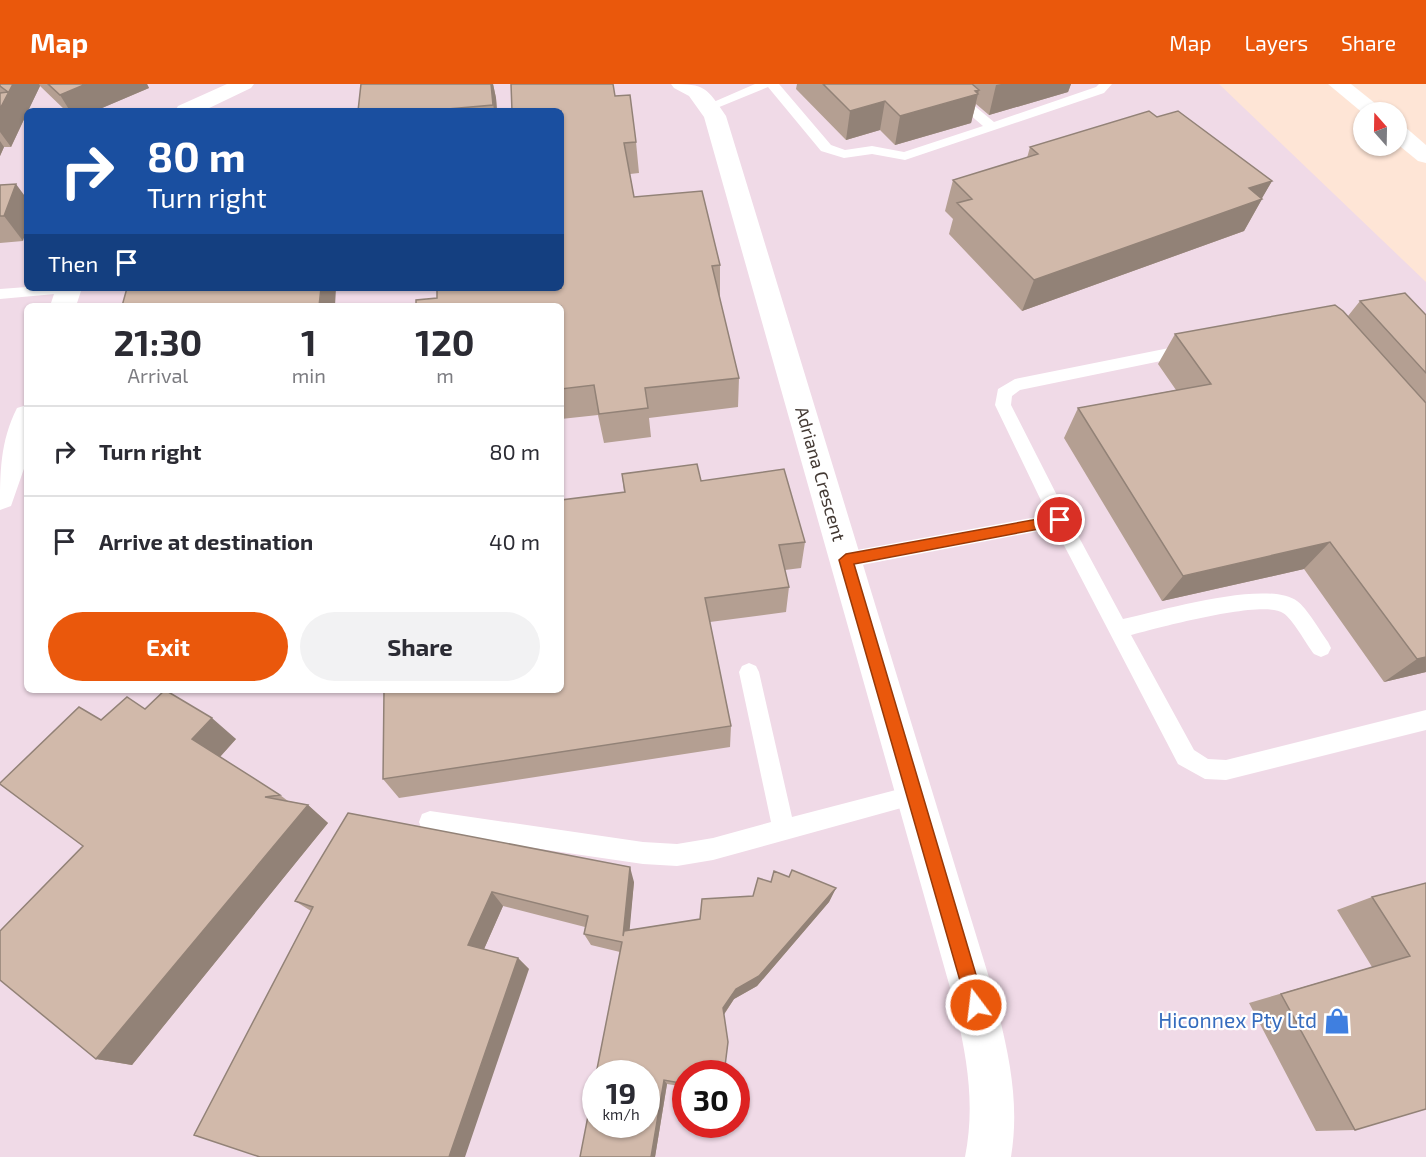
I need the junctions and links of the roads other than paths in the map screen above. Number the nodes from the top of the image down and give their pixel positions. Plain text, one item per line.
1 (244, 84) edge
2 (681, 84) edge
3 (766, 84) edge
4 (772, 84) edge
5 (940, 84) edge
6 (1106, 84) edge
7 (1338, 84) edge
8 (1362, 102) edge
9 (708, 107) junction
10 (192, 108) edge
11 (992, 127) junction
12 (1407, 140) edge
13 (1426, 156) edge
14 (34, 291) edge
15 (0, 294) edge
16 (1203, 348) edge
17 (24, 424) edge
18 (0, 498) edge
19 (1060, 520) junction
20 (846, 560) junction
21 (1118, 629) junction
22 (1321, 648) dead end
23 (749, 672) dead end
24 (1426, 720) edge
25 (915, 795) junction
26 (430, 822) dead end
27 (784, 830) junction
28 (988, 1157) edge

1 - 10 main road
2 - 9 main road, Adriana Crescent
3 - 9 lane
4 - 11 lane
5 - 11 lane
6 - 11 lane
7 - 8 main road
9 - 20 main road, Adriana Crescent
12 - 13 main road
14 - 15 lane
16 - 19 lane
17 - 18 main road
19 - 20 lane
19 - 21 lane
20 - 25 main road, Adriana Crescent
21 - 22 lane
21 - 24 lane
23 - 27 lane
25 - 27 lane
25 - 28 main road, Adriana Crescent
26 - 27 lane

